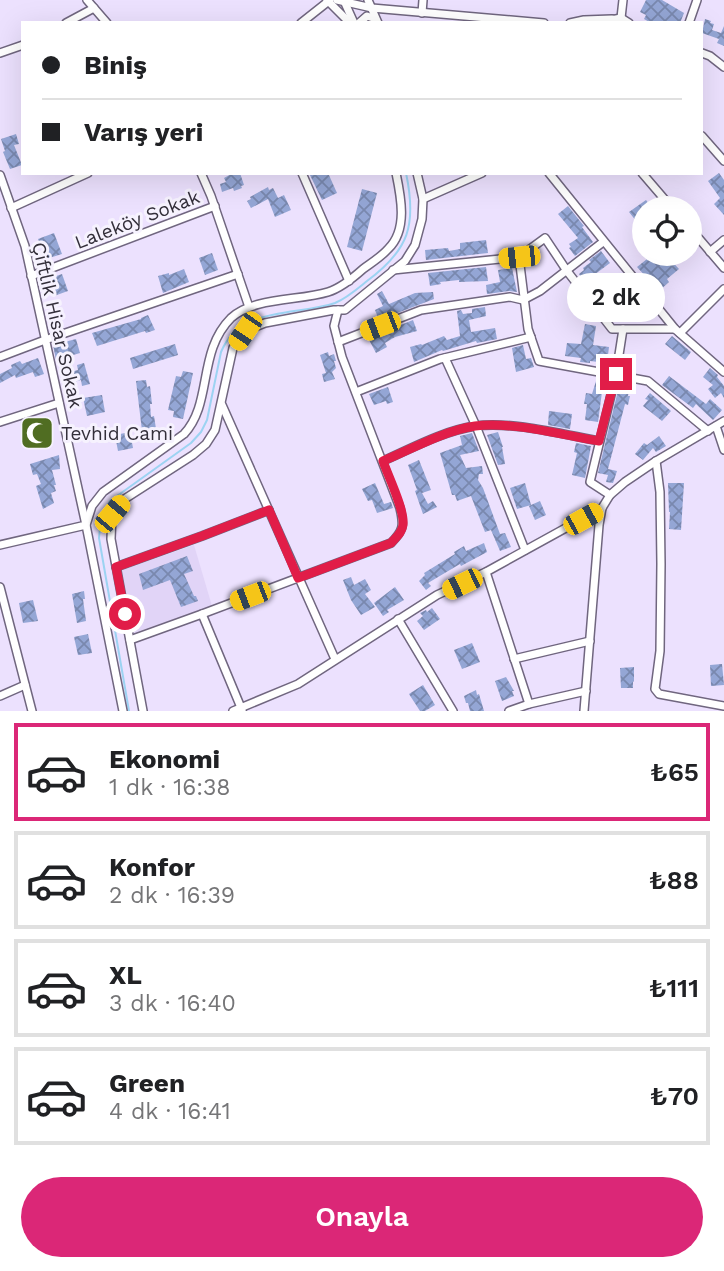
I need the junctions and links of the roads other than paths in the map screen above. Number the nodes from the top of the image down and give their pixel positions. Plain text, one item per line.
1 (87, 0) edge
2 (368, 0) edge
3 (423, 0) edge
4 (623, 0) edge
5 (697, 0) edge
6 (328, 1) edge
7 (341, 1) edge
8 (94, 8) junction
9 (372, 8) junction
10 (422, 13) junction
11 (614, 20) edge
12 (70, 21) edge
13 (105, 21) edge
14 (303, 21) edge
15 (352, 21) edge
16 (353, 21) edge
17 (358, 21) edge
18 (375, 21) edge
19 (376, 21) edge
20 (511, 21) edge
21 (579, 21) edge
22 (690, 21) edge
23 (21, 46) edge
24 (0, 53) edge
25 (703, 53) edge
26 (724, 67) edge
27 (703, 137) edge
28 (724, 161) edge
29 (0, 175) edge
30 (78, 175) edge
31 (202, 175) edge
32 (303, 175) edge
33 (396, 175) edge
34 (417, 175) edge
35 (477, 175) edge
36 (550, 175) edge
37 (644, 175) edge
38 (662, 196) edge
39 (423, 199) junction
40 (215, 206) junction
41 (11, 208) junction
42 (724, 240) edge
43 (603, 242) junction
44 (702, 243) edge
45 (710, 253) junction
46 (519, 257) junction
47 (724, 268) edge
48 (393, 270) junction
49 (567, 271) junction
50 (238, 274) junction
51 (31, 276) junction
52 (349, 281) junction
53 (724, 289) edge
54 (523, 300) junction
55 (249, 307) junction
56 (338, 310) junction
57 (623, 329) junction
58 (677, 331) junction
59 (531, 337) junction
60 (45, 340) junction
61 (338, 342) junction
62 (0, 357) edge
63 (445, 358) junction
64 (724, 372) edge
65 (616, 374) junction
66 (356, 393) junction
67 (60, 403) junction
68 (222, 404) junction
69 (0, 422) edge
70 (720, 424) edge
71 (476, 426) junction
72 (708, 431) junction
73 (599, 441) junction
74 (724, 450) edge
75 (383, 461) junction
76 (656, 461) junction
77 (610, 495) junction
78 (602, 508) junction
79 (269, 510) junction
80 (86, 524) junction
81 (0, 545) edge
82 (525, 550) junction
83 (116, 567) junction
84 (486, 572) junction
85 (298, 578) junction
86 (0, 587) edge
87 (202, 614) junction
88 (398, 619) junction
89 (130, 640) junction
90 (590, 641) junction
91 (335, 659) junction
92 (514, 659) junction
93 (25, 685) junction
94 (586, 691) junction
95 (0, 696) edge
96 (530, 704) junction
97 (724, 706) edge
98 (239, 710) edge
99 (32, 711) edge
100 (123, 711) edge
101 (143, 711) edge
102 (453, 711) edge
103 (509, 711) edge
104 (584, 711) edge

1 - 8 street
2 - 9 street
3 - 10 street
4 - 11 street
5 - 22 street
6 - 14 street
6 - 15 street
7 - 9 street
7 - 16 street
8 - 12 street
8 - 13 street
9 - 10 street
9 - 19 street
10 - 20 street
11 - 21 street
17 - 18 street
23 - 24 street
25 - 26 street
27 - 28 street
29 - 41 street, Çiftlik Hisar Sokak
30 - 41 street
31 - 40 street
32 - 52 street
33 - 52 street
34 - 39 street
35 - 39 street
36 - 43 street
37 - 38 street
39 - 48 street
40 - 50 street
40 - 51 street, Laleköy Sokak
41 - 51 street, Çiftlik Hisar Sokak
42 - 45 street
43 - 49 street
43 - 58 street
44 - 45 street
45 - 47 street
46 - 48 street
46 - 49 street
46 - 54 street
48 - 56 street
49 - 54 street
49 - 57 street
50 - 55 street
50 - 60 street
51 - 60 street, Çiftlik Hisar Sokak
52 - 55 street
53 - 58 street
54 - 59 street
54 - 61 street
55 - 80 street
56 - 61 street
56 - 68 street
57 - 58 street
57 - 65 street
58 - 64 street
59 - 63 street
59 - 65 street
60 - 62 street
60 - 67 street, Çiftlik Hisar Sokak
61 - 66 street
63 - 66 street
63 - 71 street
65 - 72 street
65 - 73 street
66 - 75 street
67 - 69 street
67 - 80 street, Çiftlik Hisar Sokak
68 - 79 street
68 - 83 street
70 - 72 street
70 - 74 street
71 - 73 street
71 - 75 street
71 - 82 street
72 - 76 street
73 - 77 street
75 - 85 street
76 - 77 street
76 - 97 street
77 - 78 street
78 - 82 street
78 - 90 street
79 - 83 street
79 - 85 street
80 - 81 street
80 - 100 street, Çiftlik Hisar Sokak
82 - 84 street
83 - 89 street
84 - 88 street
84 - 92 street
85 - 87 street
85 - 91 street
86 - 93 street
87 - 89 street
87 - 98 street
88 - 91 street
88 - 102 street
89 - 101 street
90 - 92 street
90 - 94 street
91 - 98 street
92 - 96 street
93 - 95 street
93 - 99 street
94 - 96 street
94 - 104 street
96 - 103 street

